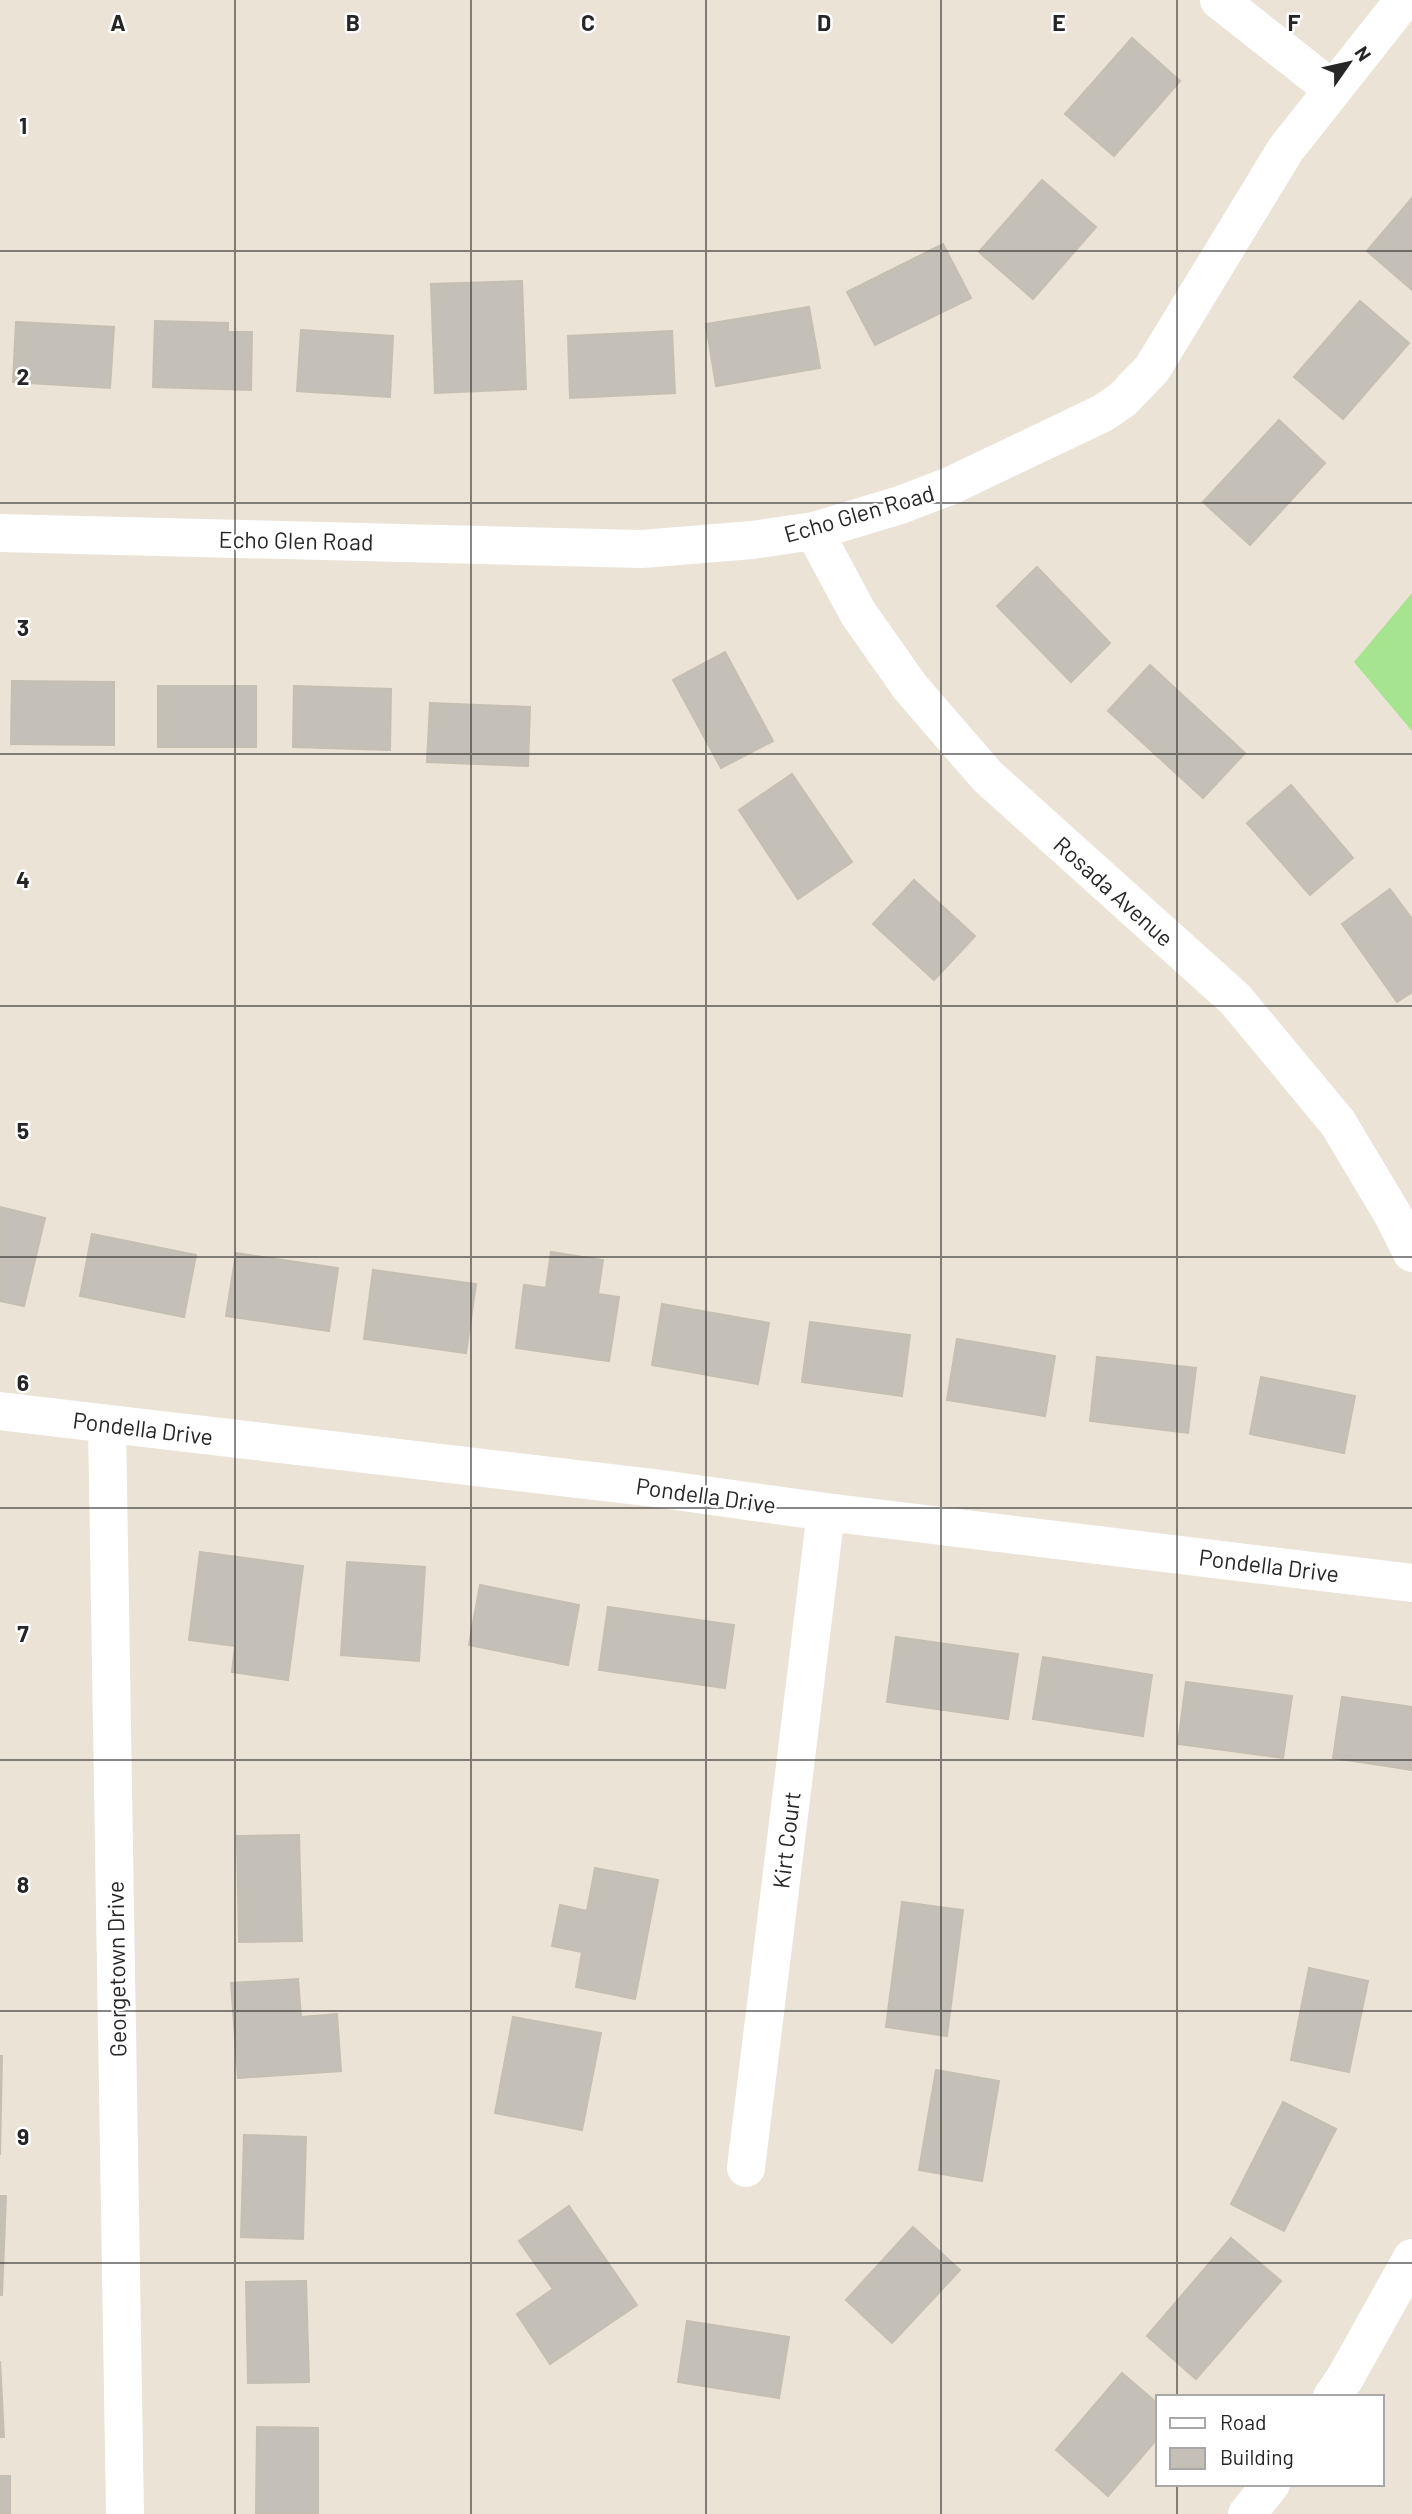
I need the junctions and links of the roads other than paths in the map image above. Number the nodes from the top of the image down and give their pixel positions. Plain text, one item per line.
1 (1219, 0) edge
2 (1404, 0) edge
3 (1332, 89) junction
4 (814, 531) junction
5 (0, 533) edge
6 (1412, 1253) edge
7 (0, 1411) edge
8 (107, 1424) junction
9 (825, 1511) junction
10 (1412, 1583) edge
11 (746, 2168) dead end
12 (1412, 2258) edge
13 (1333, 2395) edge
14 (1269, 2486) edge
15 (125, 2514) edge
16 (1247, 2514) edge

1 - 3 street
2 - 3 street, Echo Glen Road
3 - 4 street, Echo Glen Road
4 - 5 street, Echo Glen Road
4 - 6 street, Rosada Avenue
7 - 8 street, Pondella Drive
8 - 9 street, Pondella Drive
8 - 15 street, Georgetown Drive
9 - 10 street, Pondella Drive
9 - 11 street, Kirt Court
12 - 13 street
14 - 16 street

